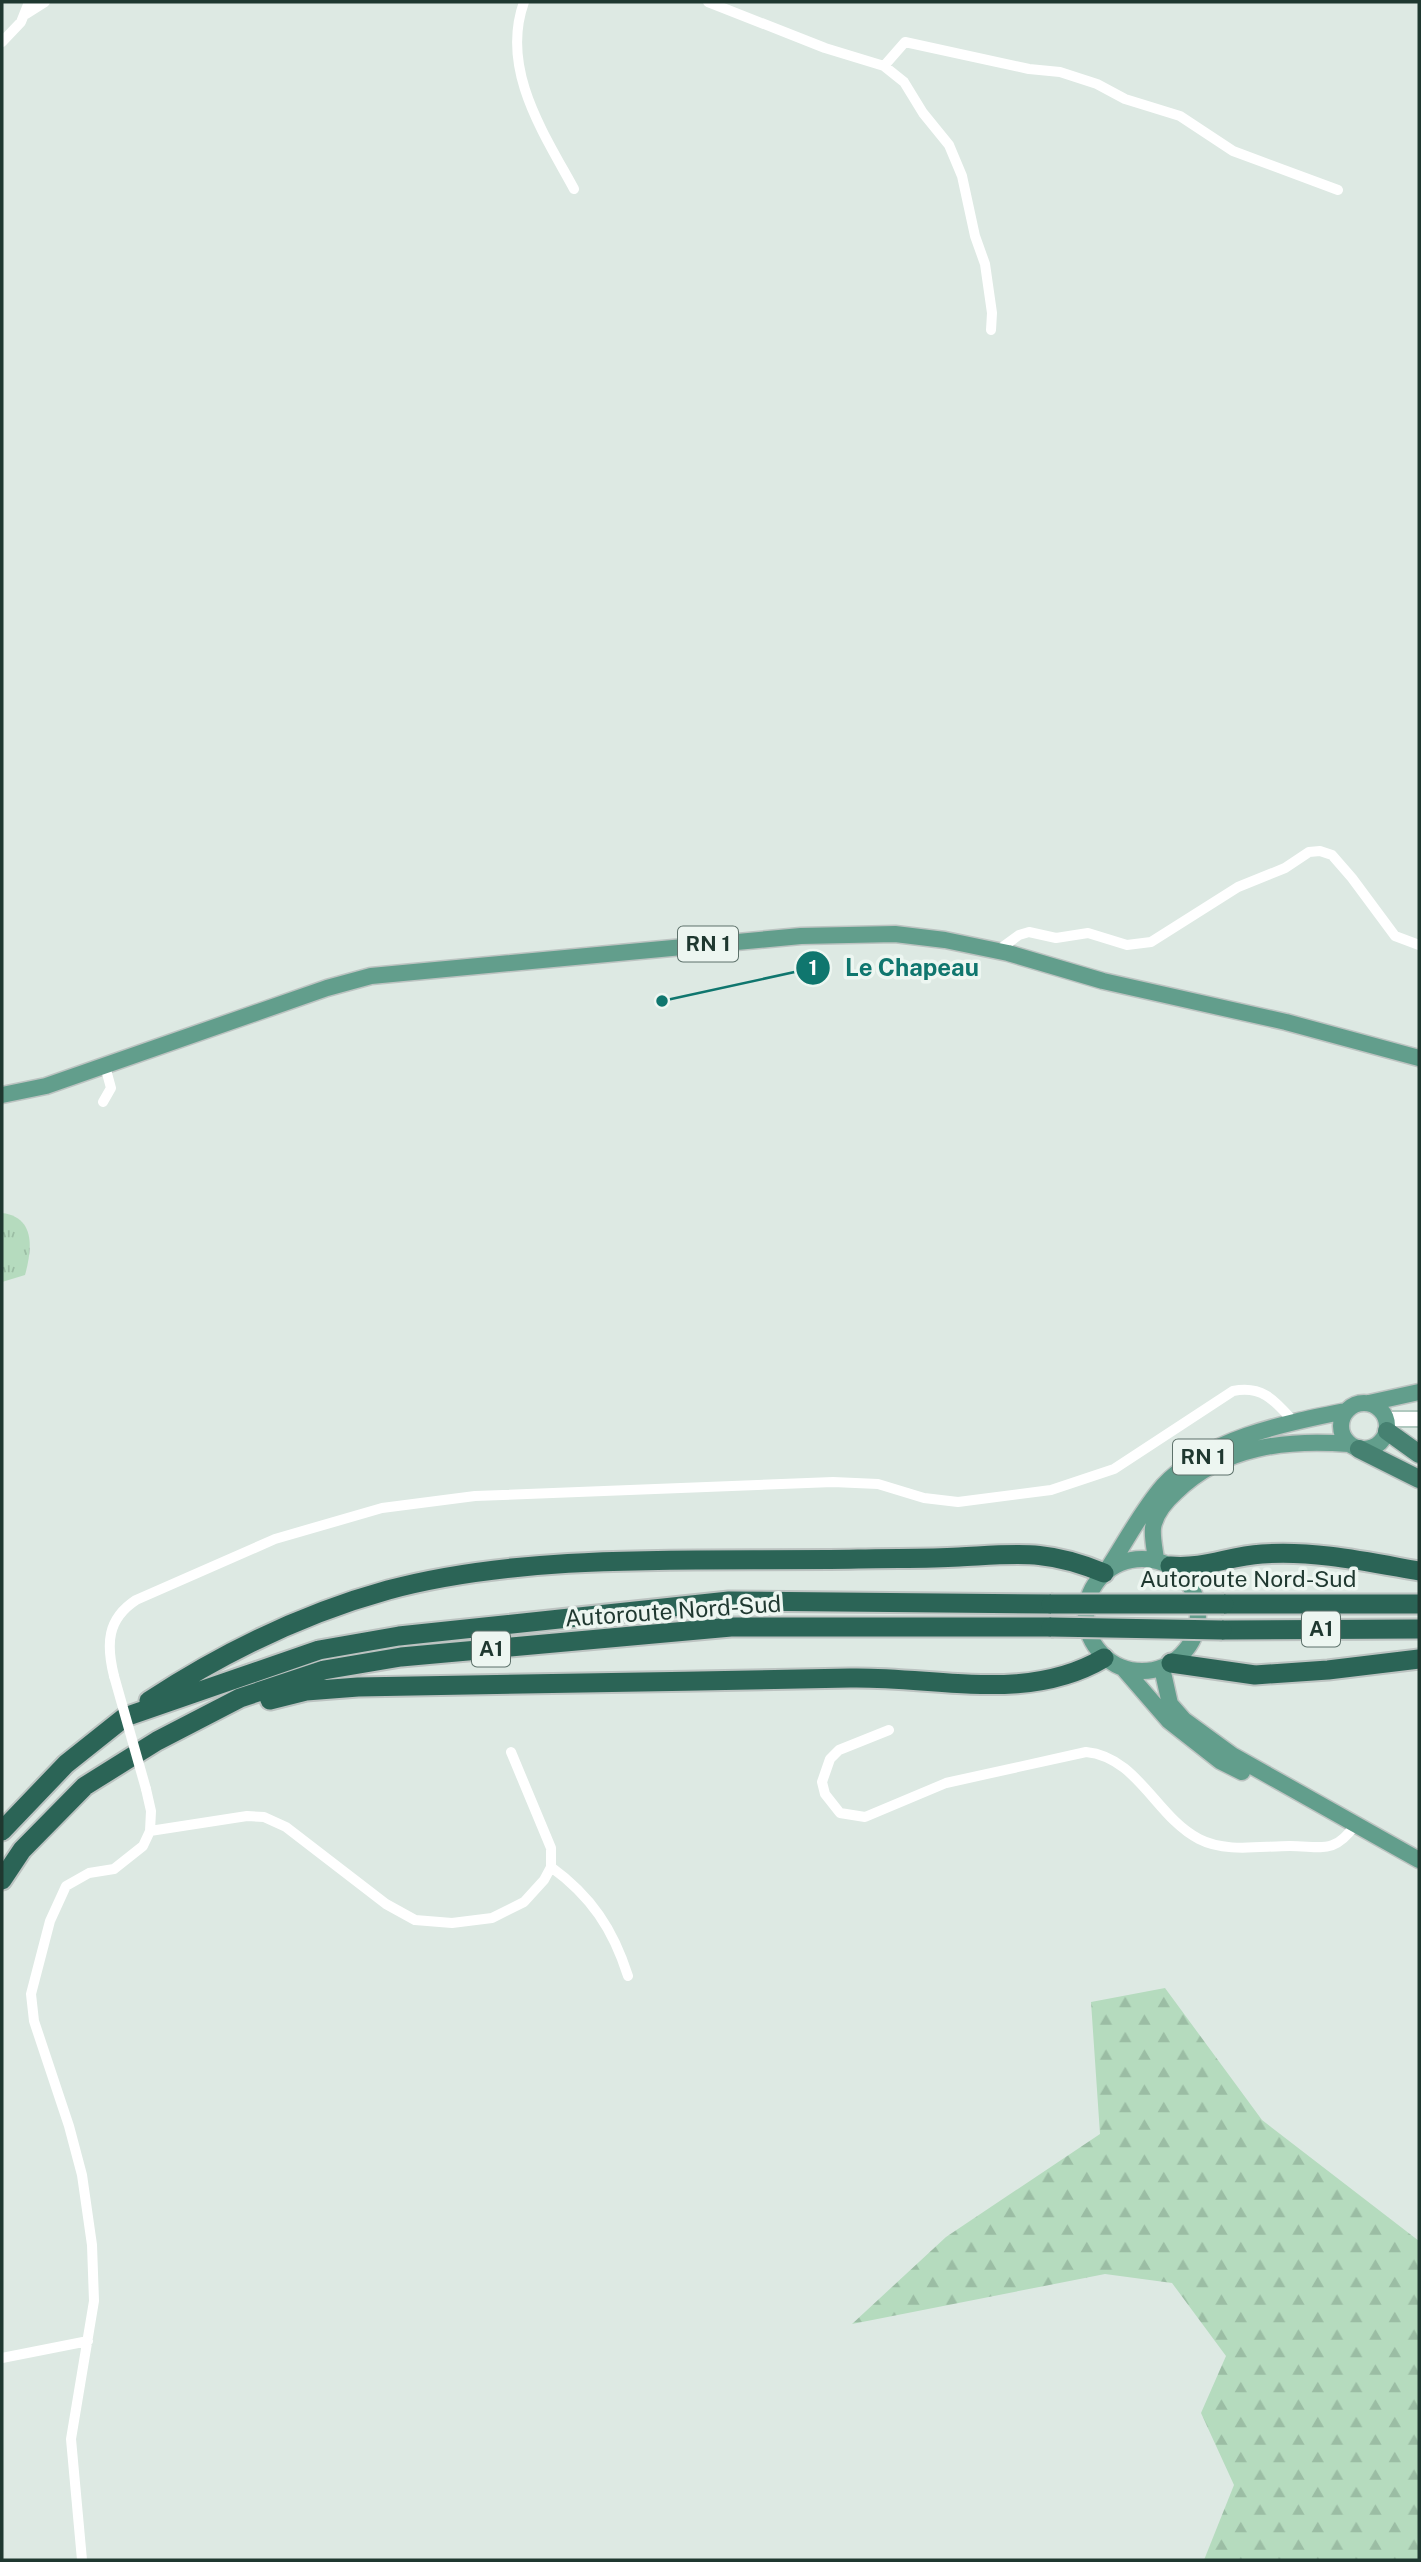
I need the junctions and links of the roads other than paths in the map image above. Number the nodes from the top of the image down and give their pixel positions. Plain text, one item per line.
1 (29, 2) edge
2 (45, 2) edge
3 (524, 2) edge
4 (708, 2) edge
5 (26, 14) junction
6 (2, 43) edge
7 (884, 66) junction
8 (574, 190) dead end
9 (1338, 190) dead end
10 (991, 330) dead end
11 (1419, 945) edge
12 (997, 951) junction
13 (1419, 1058) edge
14 (105, 1066) junction
15 (2, 1095) edge
16 (103, 1102) dead end
17 (1416, 1393) edge
18 (1368, 1403) junction
19 (1346, 1411) junction
20 (1419, 1420) edge
21 (1294, 1422) junction
22 (1386, 1423) junction
23 (1354, 1447) junction
24 (1419, 1454) edge
25 (1419, 1479) edge
26 (1163, 1563) junction
27 (1419, 1571) edge
28 (1106, 1572) junction
29 (1419, 1604) edge
30 (1419, 1629) edge
31 (1104, 1658) junction
32 (1419, 1659) edge
33 (1167, 1665) junction
34 (1072, 1674) junction
35 (1128, 1674) junction
36 (125, 1717) junction
37 (889, 1730) dead end
38 (157, 1741) junction
39 (511, 1752) dead end
40 (1355, 1825) junction
41 (2, 1830) edge
42 (150, 1830) junction
43 (1419, 1860) edge
44 (551, 1867) junction
45 (2, 1880) edge
46 (628, 1976) dead end
47 (88, 2341) junction
48 (2, 2358) edge
49 (82, 2560) edge

1 - 5 street
2 - 5 street
3 - 8 street
4 - 7 street
5 - 6 street
7 - 9 street
7 - 10 street
11 - 12 street
12 - 13 main road, RN 1
12 - 14 main road, RN 1
14 - 15 main road, RN 1
14 - 16 street
17 - 18 main road
17 - 22 main road
18 - 19 main road
18 - 22 main road
19 - 21 main road, RN 1
19 - 23 main road
20 - 22 main road
21 - 28 main road, RN 1
21 - 42 street, bridge
22 - 23 main road
22 - 24 highway
23 - 25 highway
23 - 26 main road, RN 1
26 - 27 highway
26 - 28 main road
26 - 33 main road
28 - 31 main road
28 - 36 highway
29 - 36 highway, Autoroute Nord-Sud / A1, bridge
30 - 38 highway, Autoroute Nord-Sud / A1, bridge
31 - 34 highway
31 - 35 main road
32 - 33 highway
33 - 35 main road
33 - 40 main road
34 - 35 main road
34 - 38 highway
35 - 40 main road
36 - 41 highway, Autoroute Nord-Sud / A1
37 - 40 street
38 - 45 highway, Autoroute Nord-Sud / A1
39 - 44 street
40 - 43 main road
42 - 44 street
42 - 47 street
44 - 46 street
47 - 48 street
47 - 49 street

